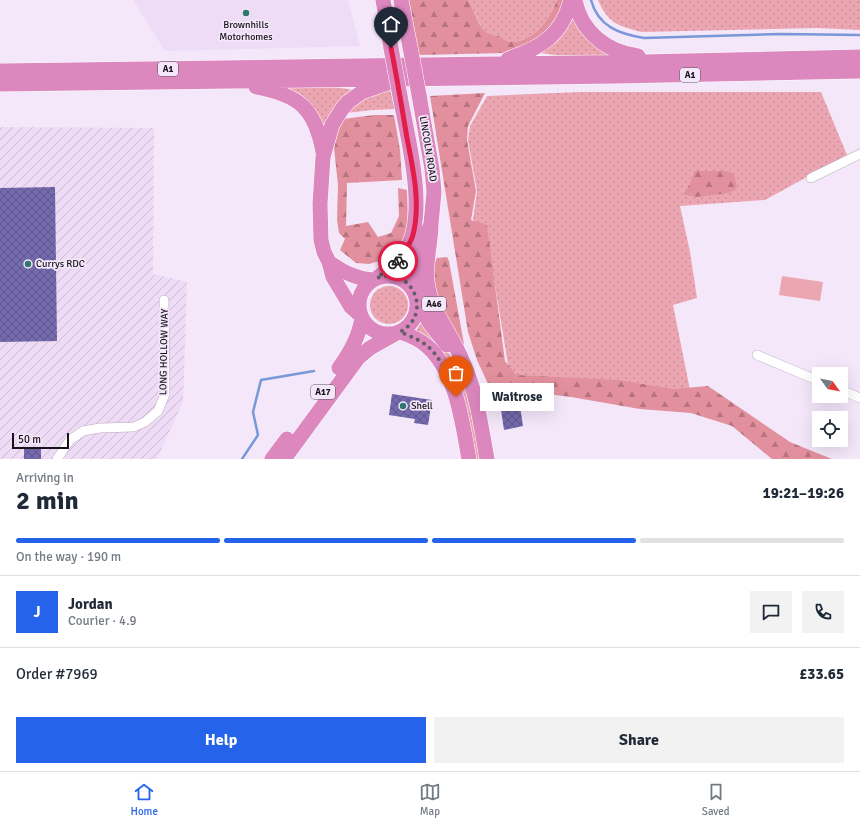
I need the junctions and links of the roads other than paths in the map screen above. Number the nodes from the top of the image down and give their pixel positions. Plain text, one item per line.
1 (383, 0) edge
2 (402, 0) edge
3 (571, 0) edge
4 (575, 0) edge
5 (860, 57) edge
6 (674, 61) junction
7 (494, 64) junction
8 (0, 71) edge
9 (860, 71) edge
10 (404, 78) junction
11 (227, 81) junction
12 (0, 84) edge
13 (860, 154) edge
14 (323, 157) junction
15 (810, 178) dead end
16 (431, 224) junction
17 (329, 262) junction
18 (374, 279) junction
19 (164, 300) dead end
20 (417, 300) junction
21 (361, 316) junction
22 (398, 332) junction
23 (756, 355) dead end
24 (470, 377) junction
25 (812, 378) edge
26 (848, 393) edge
27 (860, 398) edge
28 (60, 457) edge
29 (272, 459) edge
30 (284, 459) edge
31 (469, 459) edge
32 (487, 459) edge

1 - 18 highway, LINCOLN ROAD, bridge
2 - 16 highway, LINCOLN ROAD / A46, bridge
3 - 7 highway
4 - 6 highway
5 - 6 highway, A1
6 - 7 highway, A1
7 - 8 highway, A1
9 - 10 highway, A1
10 - 11 highway, A1
10 - 14 highway
11 - 12 highway, A1
11 - 14 highway
13 - 15 street
14 - 17 highway
16 - 20 highway, LINCOLN ROAD / A46
16 - 24 highway, A46
17 - 18 highway
17 - 21 highway
18 - 20 highway
18 - 21 highway
19 - 28 street, LONG HOLLOW WAY
20 - 22 highway
20 - 24 highway, A46
21 - 22 highway
21 - 29 highway, A17
22 - 30 highway, A17
22 - 31 highway
23 - 25 street
24 - 32 highway, A46
26 - 27 street

